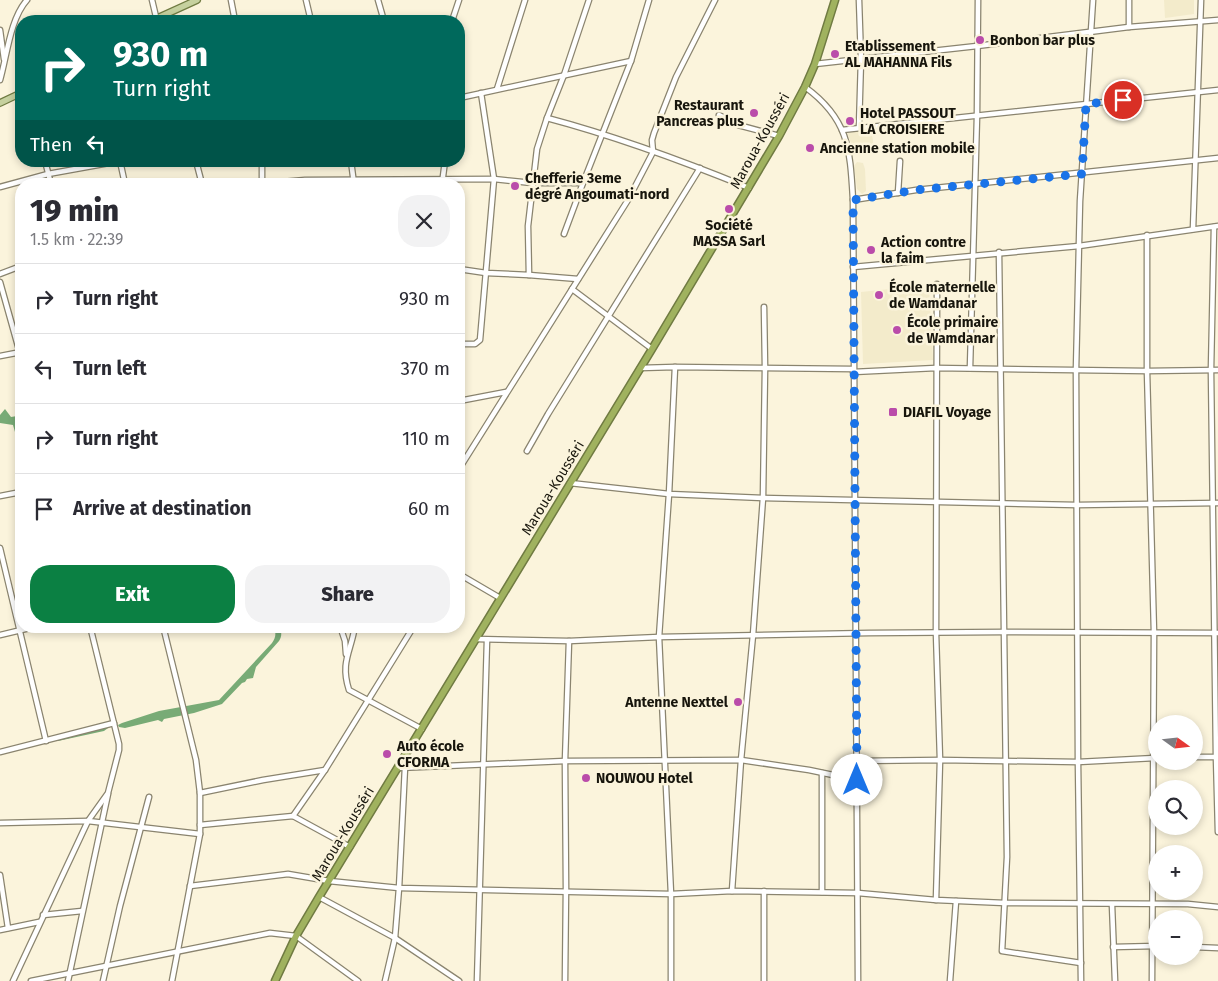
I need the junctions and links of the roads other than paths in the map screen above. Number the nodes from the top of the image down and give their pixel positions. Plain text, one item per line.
1 (27, 0) edge
2 (152, 0) edge
3 (197, 0) edge
4 (230, 0) edge
5 (306, 0) edge
6 (378, 0) edge
7 (459, 0) edge
8 (525, 0) edge
9 (589, 0) edge
10 (650, 0) edge
11 (715, 0) edge
12 (835, 0) edge
13 (859, 0) edge
14 (978, 0) edge
15 (1093, 0) edge
16 (1129, 0) edge
17 (1201, 0) edge
18 (18, 15) edge
19 (154, 15) edge
20 (166, 15) edge
21 (234, 15) edge
22 (310, 15) edge
23 (382, 15) edge
24 (454, 15) edge
25 (1218, 20) edge
26 (15, 22) edge
27 (1200, 22) junction
28 (1129, 27) junction
29 (0, 30) edge
30 (1091, 32) junction
31 (977, 46) junction
32 (861, 59) junction
33 (631, 61) junction
34 (5, 62) junction
35 (815, 64) junction
36 (564, 75) junction
37 (0, 80) edge
38 (805, 86) junction
39 (497, 89) junction
40 (1218, 90) edge
41 (1197, 92) junction
42 (481, 94) junction
43 (15, 96) edge
44 (465, 97) edge
45 (0, 103) edge
46 (1086, 104) junction
47 (718, 115) dead end
48 (977, 116) junction
49 (546, 118) junction
50 (859, 127) junction
51 (842, 130) junction
52 (602, 133) junction
53 (779, 136) junction
54 (653, 152) junction
55 (1218, 158) edge
56 (900, 161) dead end
57 (1195, 161) junction
58 (46, 167) edge
59 (87, 167) edge
60 (700, 168) junction
61 (48, 174) junction
62 (1082, 174) junction
63 (33, 178) edge
64 (49, 178) edge
65 (494, 179) junction
66 (465, 181) edge
67 (15, 183) edge
68 (532, 183) junction
69 (583, 183) junction
70 (975, 185) junction
71 (0, 187) edge
72 (749, 188) junction
73 (898, 193) junction
74 (853, 200) junction
75 (1216, 227) edge
76 (1193, 229) junction
77 (564, 234) dead end
78 (1147, 235) junction
79 (1078, 246) junction
80 (999, 252) junction
81 (974, 255) junction
82 (853, 267) junction
83 (15, 268) edge
84 (465, 270) edge
85 (486, 273) junction
86 (0, 274) edge
87 (529, 275) junction
88 (578, 279) junction
89 (0, 282) edge
90 (937, 284) dead end
91 (572, 289) junction
92 (764, 307) dead end
93 (607, 317) junction
94 (15, 333) edge
95 (465, 344) edge
96 (652, 349) junction
97 (15, 355) edge
98 (0, 356) edge
99 (675, 366) junction
100 (640, 368) junction
101 (765, 368) junction
102 (936, 368) junction
103 (970, 368) junction
104 (1000, 368) junction
105 (1076, 370) junction
106 (1211, 370) junction
107 (1218, 370) edge
108 (853, 371) junction
109 (1147, 371) junction
110 (506, 392) junction
111 (465, 400) edge
112 (527, 450) dead end
113 (465, 459) edge
114 (570, 483) junction
115 (15, 493) edge
116 (669, 494) junction
117 (0, 496) edge
118 (763, 498) junction
119 (854, 500) junction
120 (936, 502) junction
121 (1003, 503) junction
122 (1216, 503) edge
123 (1077, 505) junction
124 (1151, 505) junction
125 (0, 548) edge
126 (465, 578) edge
127 (1216, 586) edge
128 (500, 598) junction
129 (15, 610) edge
130 (15, 632) edge
131 (1004, 632) junction
132 (1078, 632) junction
133 (20, 633) edge
134 (92, 633) edge
135 (165, 633) edge
136 (342, 633) edge
137 (354, 633) edge
138 (410, 633) edge
139 (936, 633) junction
140 (1154, 633) junction
141 (1217, 633) edge
142 (856, 634) junction
143 (0, 635) edge
144 (752, 635) junction
145 (659, 637) junction
146 (476, 639) junction
147 (487, 640) junction
148 (569, 642) junction
149 (345, 661) junction
150 (368, 700) junction
151 (1155, 715) edge
152 (114, 724) junction
153 (422, 729) junction
154 (46, 741) junction
155 (0, 752) edge
156 (1203, 757) edge
157 (1217, 757) edge
158 (1148, 758) edge
159 (665, 760) junction
160 (741, 760) junction
161 (940, 760) junction
162 (1005, 760) junction
163 (564, 761) junction
164 (857, 761) junction
165 (1078, 762) junction
166 (483, 764) junction
167 (401, 767) junction
168 (324, 770) junction
169 (1155, 770) edge
170 (822, 772) junction
171 (857, 780) junction
172 (108, 793) junction
173 (200, 793) junction
174 (149, 797) dead end
175 (293, 816) junction
176 (88, 821) junction
177 (102, 822) junction
178 (0, 823) edge
179 (200, 825) junction
180 (141, 827) junction
181 (1218, 832) edge
182 (200, 834) junction
183 (350, 847) junction
184 (0, 876) edge
185 (329, 881) junction
186 (190, 886) junction
187 (399, 888) junction
188 (732, 890) junction
189 (479, 891) junction
190 (764, 891) junction
191 (566, 892) junction
192 (822, 892) junction
193 (858, 893) junction
194 (672, 894) junction
195 (319, 897) junction
196 (936, 900) junction
197 (956, 901) junction
198 (1005, 903) junction
199 (1080, 904) junction
200 (1112, 904) junction
201 (1152, 904) junction
202 (1218, 907) edge
203 (82, 910) junction
204 (1152, 910) edge
205 (43, 915) junction
206 (39, 922) junction
207 (8, 928) junction
208 (0, 930) edge
209 (296, 936) junction
210 (395, 938) junction
211 (1148, 946) edge
212 (1113, 947) junction
213 (1203, 947) edge
214 (1218, 948) edge
215 (178, 953) junction
216 (1081, 963) junction
217 (1153, 965) edge
218 (106, 966) junction
219 (70, 972) junction
220 (41, 980) edge
221 (13, 981) edge
222 (30, 981) edge
223 (68, 981) edge
224 (103, 981) edge
225 (172, 981) edge
226 (275, 981) edge
227 (358, 981) edge
228 (385, 981) edge
229 (459, 981) edge
230 (477, 981) edge
231 (566, 981) edge
232 (671, 981) edge
233 (764, 981) edge
234 (858, 981) edge
235 (950, 981) edge
236 (1082, 981) edge
237 (1115, 981) edge
238 (1152, 981) edge

1 - 18 street
2 - 19 street
3 - 20 main road
4 - 21 street
5 - 22 street
6 - 23 street
7 - 24 street
8 - 39 street
9 - 36 street
10 - 33 street
11 - 54 street
12 - 35 highway, Maroua-Kousséri
13 - 32 street
14 - 31 street
15 - 30 street
16 - 28 street
17 - 27 street
25 - 27 street
26 - 34 street
27 - 28 street
27 - 41 street
28 - 30 street
29 - 34 street
30 - 31 street
30 - 46 street
31 - 32 street
31 - 48 street
32 - 35 street
32 - 50 street
33 - 36 street
33 - 52 street
34 - 37 street
35 - 38 highway, Maroua-Kousséri
36 - 39 street
36 - 49 street
38 - 51 street
38 - 53 highway, Maroua-Kousséri
39 - 42 street
40 - 41 street
41 - 46 street
41 - 57 street
42 - 44 street
42 - 65 street
43 - 45 main road
46 - 48 street
46 - 62 street
47 - 53 street
48 - 50 street
48 - 70 street
49 - 52 street
49 - 68 street
50 - 51 street
51 - 74 street
52 - 54 street
52 - 69 street
53 - 72 highway, Maroua-Kousséri
54 - 60 street
54 - 88 street
55 - 57 street
56 - 73 street
57 - 62 street
57 - 76 street
58 - 61 street
59 - 61 street
60 - 72 street
60 - 93 street
61 - 63 street
61 - 64 street
62 - 70 street
62 - 79 street
65 - 66 street
65 - 68 street
65 - 85 street
67 - 71 street
68 - 69 street
68 - 87 street
69 - 77 street
70 - 73 street
70 - 81 street
72 - 96 highway, Maroua-Kousséri
73 - 74 street
74 - 82 street
75 - 76 street
75 - 106 street
76 - 78 street
78 - 79 street
78 - 109 street
79 - 80 street
79 - 105 street
80 - 81 street
80 - 104 street
81 - 82 street
81 - 103 street
82 - 108 street
83 - 86 street
84 - 85 street
85 - 87 street
85 - 95 street
87 - 88 street
88 - 91 street
89 - 94 street
90 - 102 street
91 - 93 street
91 - 110 street
92 - 101 street
93 - 96 street
93 - 112 street
96 - 100 highway, Maroua-Kousséri
97 - 98 street
99 - 100 street
99 - 101 street
99 - 116 street
100 - 114 highway, Maroua-Kousséri
101 - 108 street
101 - 118 street
102 - 103 street
102 - 108 street
102 - 120 street
103 - 104 street
104 - 105 street
104 - 121 street
105 - 109 street
105 - 123 street
106 - 107 street
106 - 109 street
106 - 122 street
108 - 119 street
109 - 124 street
110 - 111 street
110 - 113 street
114 - 116 street
114 - 128 highway, Maroua-Kousséri
115 - 117 street
116 - 118 street
116 - 145 street
118 - 119 street
118 - 144 street
119 - 120 street
119 - 142 street
120 - 121 street
120 - 139 street
121 - 123 street
121 - 131 street
122 - 124 street
122 - 127 street
123 - 124 street
123 - 132 street
124 - 140 street
125 - 129 street
126 - 128 street
127 - 141 street
128 - 146 highway, Maroua-Kousséri
130 - 143 street
131 - 132 street
131 - 139 street
131 - 162 street
132 - 140 street
132 - 165 street
133 - 154 street
134 - 152 street
135 - 173 street
136 - 149 street
137 - 149 street
138 - 150 street
139 - 142 street
139 - 161 street
140 - 141 street
140 - 151 street
141 - 157 street
142 - 144 street
142 - 164 street
144 - 145 street
144 - 160 street
145 - 148 street
145 - 159 street
146 - 147 street
146 - 153 highway, Maroua-Kousséri
147 - 148 street
147 - 166 street
148 - 163 street
149 - 150 street
150 - 153 street
150 - 168 street
152 - 154 street
152 - 172 street
153 - 167 highway, Maroua-Kousséri
154 - 155 street
156 - 157 street
157 - 181 street
158 - 165 street
159 - 160 street
159 - 163 street
159 - 194 street
160 - 170 street
160 - 188 street
161 - 162 street
161 - 164 street
161 - 196 street
162 - 165 street
162 - 198 street
163 - 166 street
163 - 191 street
164 - 171 street
165 - 199 street
166 - 167 street
166 - 189 street
167 - 183 highway, Maroua-Kousséri
167 - 187 street
168 - 173 street
168 - 175 street
169 - 201 street
170 - 171 street
170 - 192 street
171 - 193 street
172 - 176 street
172 - 177 street
173 - 179 street
174 - 180 street
175 - 179 street
175 - 183 street
176 - 177 street
176 - 178 street
176 - 205 street
177 - 180 street
177 - 203 street
179 - 182 street
180 - 182 street
180 - 218 street
182 - 186 street
183 - 185 highway, Maroua-Kousséri
184 - 207 street
185 - 186 street
185 - 187 street
185 - 195 highway, Maroua-Kousséri
186 - 215 street
187 - 189 street
187 - 210 street
188 - 190 street
188 - 194 street
189 - 191 street
189 - 230 street
190 - 192 street
190 - 233 street
191 - 194 street
191 - 231 street
192 - 193 street
193 - 196 street
193 - 234 street
194 - 232 street
195 - 209 highway, Maroua-Kousséri
195 - 210 street
196 - 197 street
197 - 198 street
197 - 235 street
198 - 199 street
198 - 216 street
199 - 200 street
199 - 216 street
200 - 201 street
200 - 212 street
201 - 202 street
201 - 204 street
203 - 205 street
203 - 219 street
205 - 206 street
206 - 207 street
206 - 221 street
207 - 208 street
209 - 215 street
209 - 226 highway, Maroua-Kousséri
209 - 227 street
210 - 228 street
210 - 229 street
211 - 212 street
212 - 237 street
213 - 214 street
215 - 218 street
215 - 225 street
216 - 236 street
217 - 238 street
218 - 219 street
218 - 224 street
219 - 220 street
219 - 223 street
220 - 222 street

